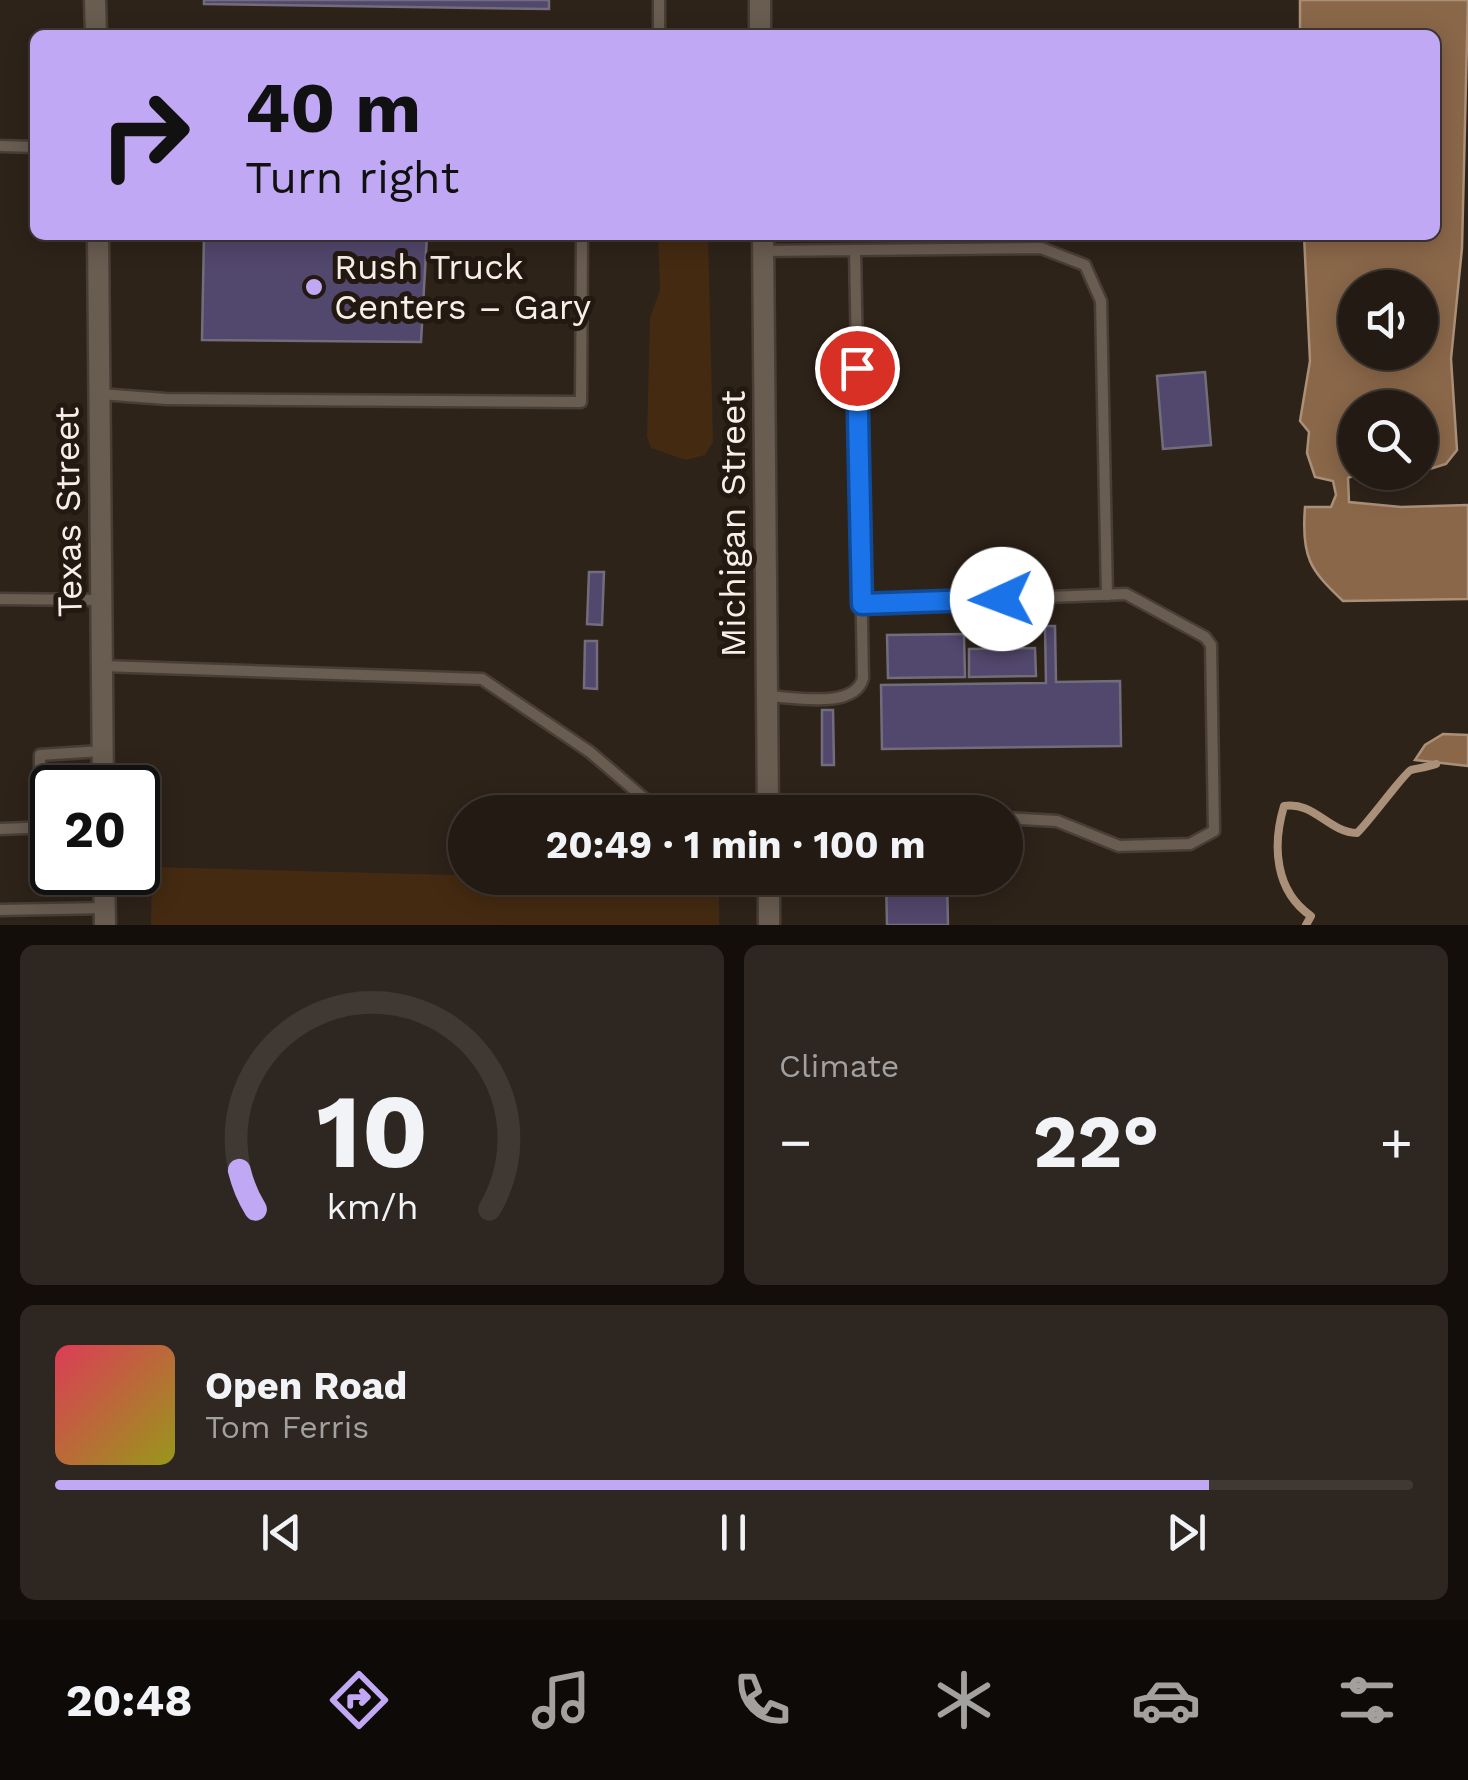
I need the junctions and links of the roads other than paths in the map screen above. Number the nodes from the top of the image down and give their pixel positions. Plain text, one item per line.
1 (96, 0) edge
2 (659, 0) edge
3 (760, 0) edge
4 (96, 30) edge
5 (659, 30) edge
6 (760, 30) edge
7 (0, 146) edge
8 (30, 147) edge
9 (98, 240) edge
10 (582, 240) edge
11 (763, 243) edge
12 (855, 250) junction
13 (100, 394) junction
14 (1107, 595) junction
15 (0, 598) edge
16 (102, 600) junction
17 (862, 604) junction
18 (102, 666) junction
19 (766, 696) junction
20 (103, 750) junction
21 (41, 765) edge
22 (103, 765) edge
23 (640, 795) edge
24 (768, 795) edge
25 (1023, 819) edge
26 (30, 828) edge
27 (0, 829) edge
28 (769, 895) edge
29 (0, 910) edge
30 (104, 916) edge
31 (769, 925) edge

1 - 4 street
2 - 5 lane
3 - 6 street
7 - 8 lane
9 - 13 street, Texas Street
10 - 13 lane
11 - 12 lane
11 - 19 street, Michigan Street
12 - 14 lane
12 - 17 lane
13 - 16 street, Texas Street
14 - 17 lane
14 - 25 lane
15 - 16 lane
16 - 18 street, Texas Street
17 - 19 lane
18 - 20 street, Texas Street
18 - 23 lane
19 - 24 street, Michigan Street
20 - 21 lane
20 - 22 street, Texas Street
26 - 27 lane
28 - 31 street
29 - 30 lane

